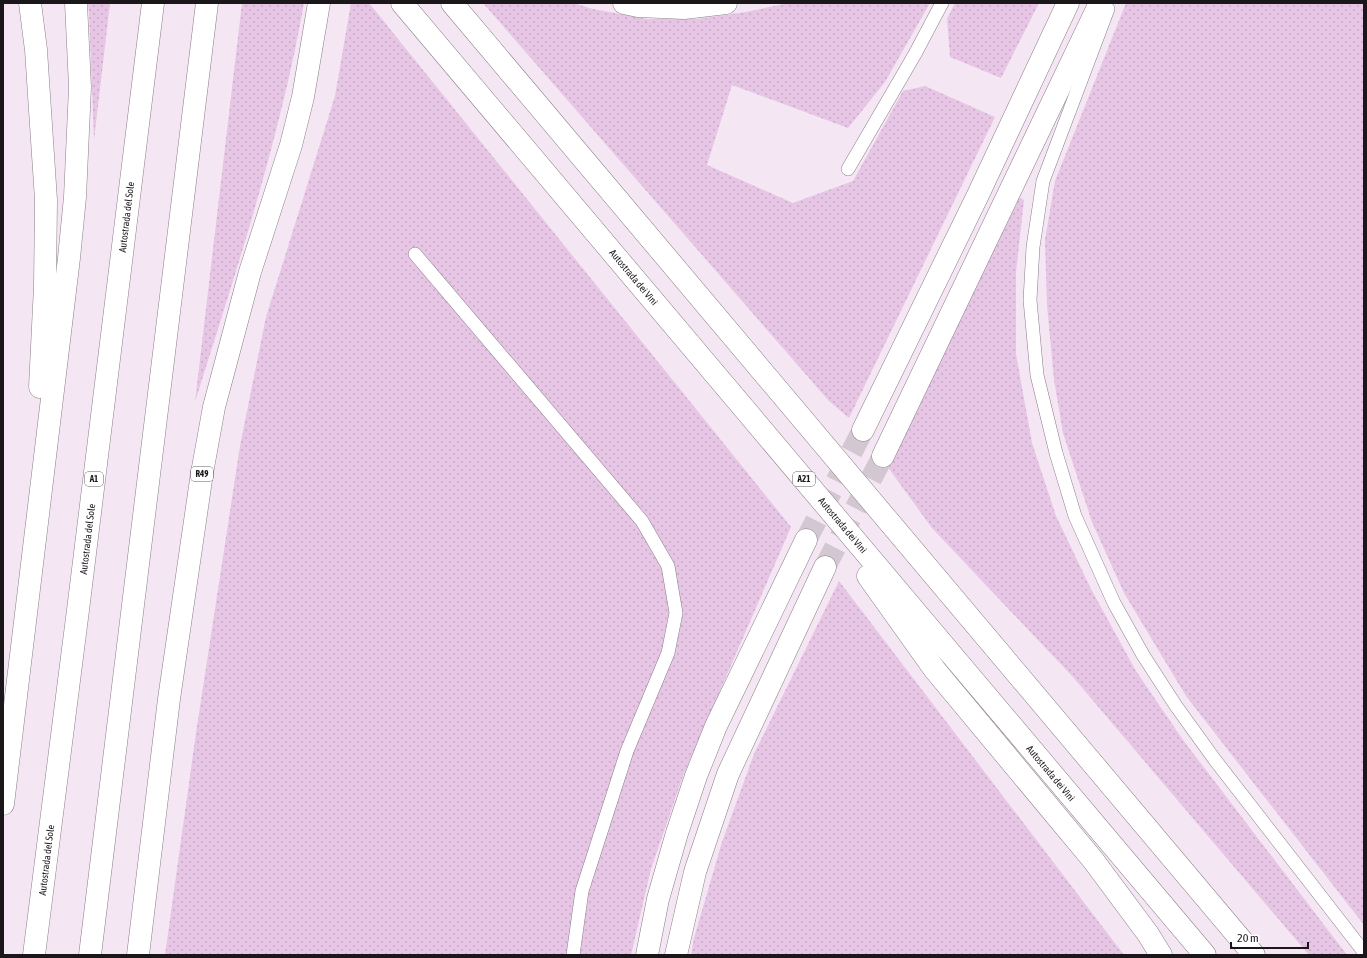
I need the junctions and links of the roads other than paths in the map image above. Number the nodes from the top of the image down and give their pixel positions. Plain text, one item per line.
1 (30, 3) edge
2 (76, 3) edge
3 (152, 3) edge
4 (207, 3) edge
5 (319, 3) edge
6 (402, 3) edge
7 (452, 3) edge
8 (624, 3) edge
9 (726, 3) edge
10 (942, 3) edge
11 (1068, 3) edge
12 (1100, 3) edge
13 (1110, 3) edge
14 (848, 169) dead end
15 (415, 254) dead end
16 (863, 430) tunnel mouth
17 (779, 449) junction
18 (883, 456) tunnel mouth
19 (806, 540) tunnel mouth
20 (825, 567) tunnel mouth
21 (24, 626) junction
22 (3, 804) edge
23 (1364, 952) edge
24 (34, 955) edge
25 (90, 955) edge
26 (138, 955) edge
27 (573, 955) edge
28 (647, 955) edge
29 (676, 955) edge
30 (1161, 955) edge
31 (1205, 955) edge
32 (1254, 955) edge

1 - 21 main road
2 - 21 main road
3 - 24 main road, Autostrada del Sole / A1
4 - 25 main road
5 - 26 main road, R49
6 - 17 main road, Autostrada dei Vini / A21
7 - 32 main road
8 - 9 main road
10 - 14 lane
11 - 16 main road
12 - 18 main road
13 - 23 lane
15 - 27 lane
17 - 30 main road
17 - 31 main road, Autostrada dei Vini / A21
19 - 28 main road
20 - 29 main road
21 - 22 main road

